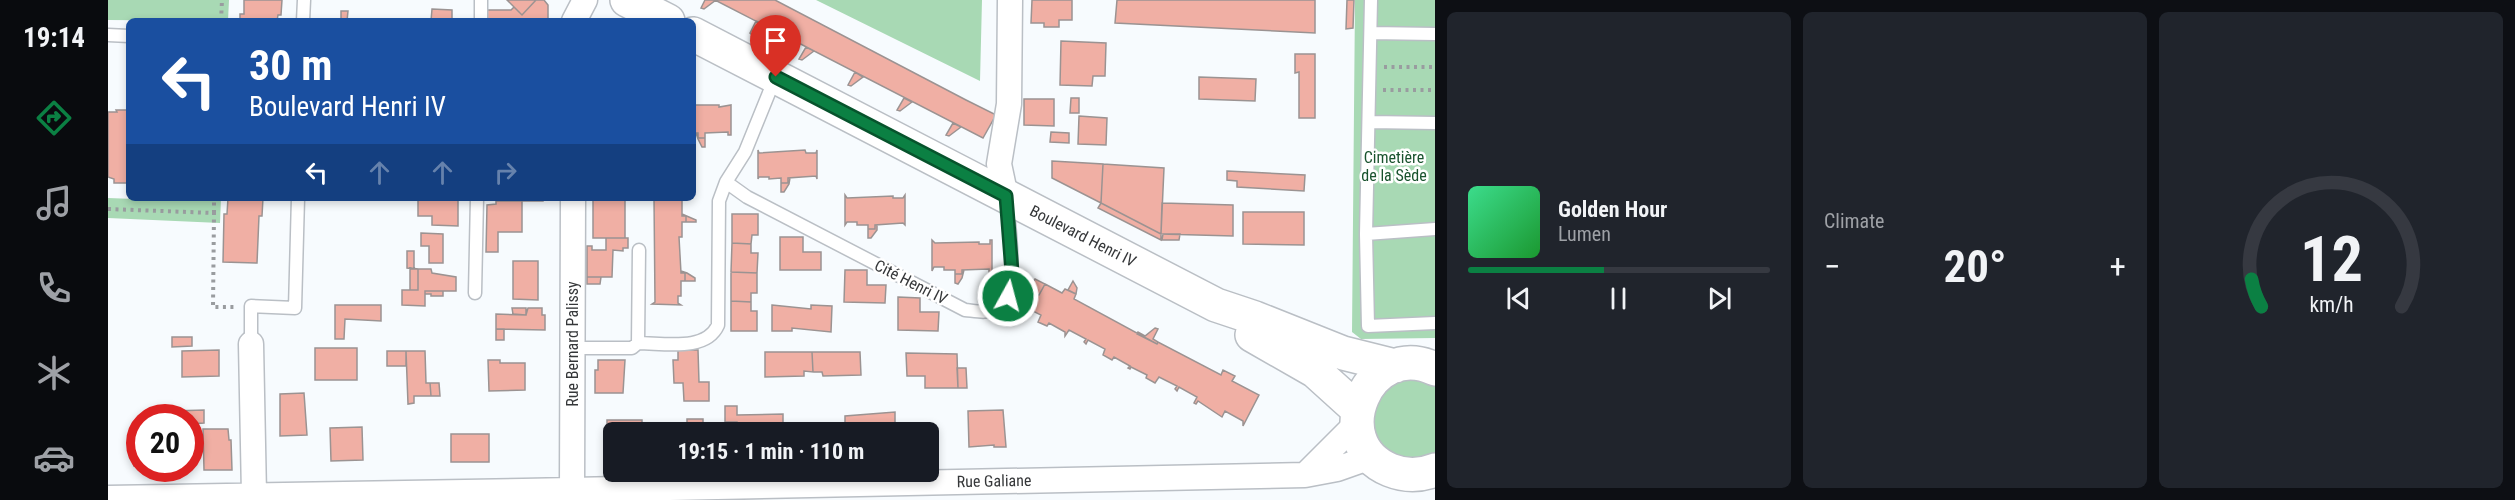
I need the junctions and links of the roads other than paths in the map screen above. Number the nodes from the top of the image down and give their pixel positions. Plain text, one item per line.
1 (304, 0) edge
2 (481, 0) edge
3 (585, 0) edge
4 (627, 0) edge
5 (1010, 0) edge
6 (1371, 0) edge
7 (303, 18) edge
8 (481, 18) edge
9 (576, 18) edge
10 (662, 18) edge
11 (1371, 33) junction
12 (1435, 34) edge
13 (108, 35) edge
14 (126, 36) edge
15 (696, 36) edge
16 (776, 77) junction
17 (1370, 122) junction
18 (1435, 123) edge
19 (726, 182) junction
20 (1006, 196) junction
21 (298, 201) edge
22 (477, 201) edge
23 (573, 201) edge
24 (1435, 229) edge
25 (1366, 234) junction
26 (639, 250) dead end
27 (475, 293) dead end
28 (1216, 305) junction
29 (1435, 323) edge
30 (251, 344) joint
31 (638, 344) junction
32 (572, 348) junction
33 (1395, 366) junction
34 (1435, 369) edge
35 (1357, 416) junction
36 (1371, 457) junction
37 (1305, 474) junction
38 (1428, 480) edge
39 (572, 490) junction
40 (254, 495) junction
41 (318, 497) edge
42 (108, 498) edge

1 - 7 lane
2 - 8 lane
3 - 9 street
4 - 10 street
5 - 20 street
6 - 11 lane
11 - 12 lane
11 - 17 lane
13 - 14 lane
15 - 16 street, Boulevard Henri IV
16 - 19 lane
16 - 20 street, Boulevard Henri IV
17 - 18 lane
17 - 25 lane
19 - 20 lane, Cité Henri IV
19 - 31 lane
20 - 28 street, Boulevard Henri IV
21 - 30 lane
22 - 27 lane
23 - 32 street, Rue Bernard Palissy
24 - 25 lane
25 - 29 lane
26 - 31 lane
28 - 33 street, Boulevard Henri IV
28 - 35 street, Boulevard Henri IV
30 - 40 street
31 - 32 lane
32 - 39 street, Rue Bernard Palissy
33 - 34 street, Boulevard Henri IV
33 - 35 street
35 - 36 street
35 - 37 street
36 - 37 street, Rue Galiane
36 - 38 street
37 - 39 street, Rue Galiane
39 - 41 street, Rue Galiane
40 - 41 street, Rue Galiane
40 - 42 street, Rue Galiane

